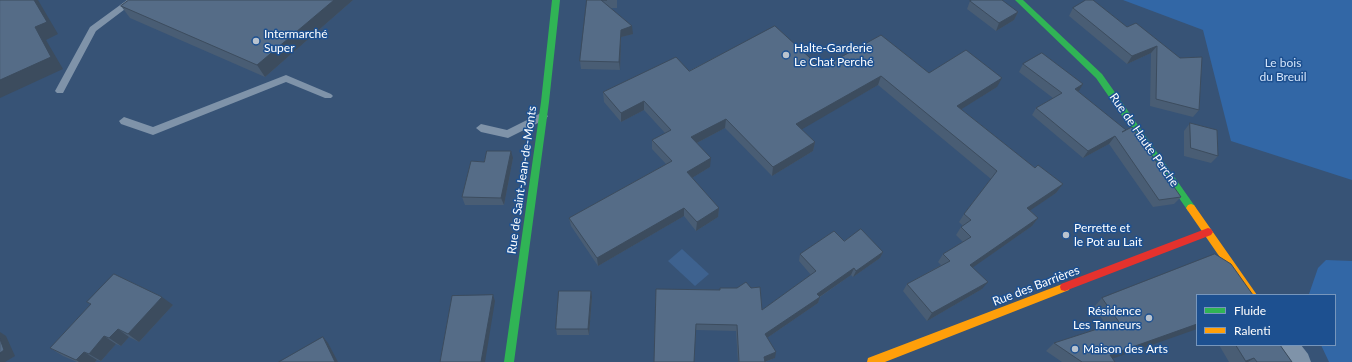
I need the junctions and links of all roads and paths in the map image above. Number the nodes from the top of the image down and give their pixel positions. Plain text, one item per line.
1 (133, 0) edge
2 (556, 0) edge
3 (1019, 0) edge
4 (60, 91) dead end
5 (328, 96) dead end
6 (543, 116) junction
7 (124, 121) dead end
8 (481, 128) dead end
9 (1208, 232) junction
10 (1251, 294) edge
11 (1289, 346) edge
12 (509, 362) edge
13 (872, 362) edge
14 (1300, 362) edge

1 - 4 lane
2 - 6 street, Rue de Saint-Jean-de-Monts
3 - 9 street, Rue de Haute Perche
5 - 7 lane
6 - 8 lane
6 - 12 street, Rue de Saint-Jean-de-Monts
9 - 10 street, Rue de Haute Perche
9 - 13 street, Rue des Barrières
11 - 14 street

